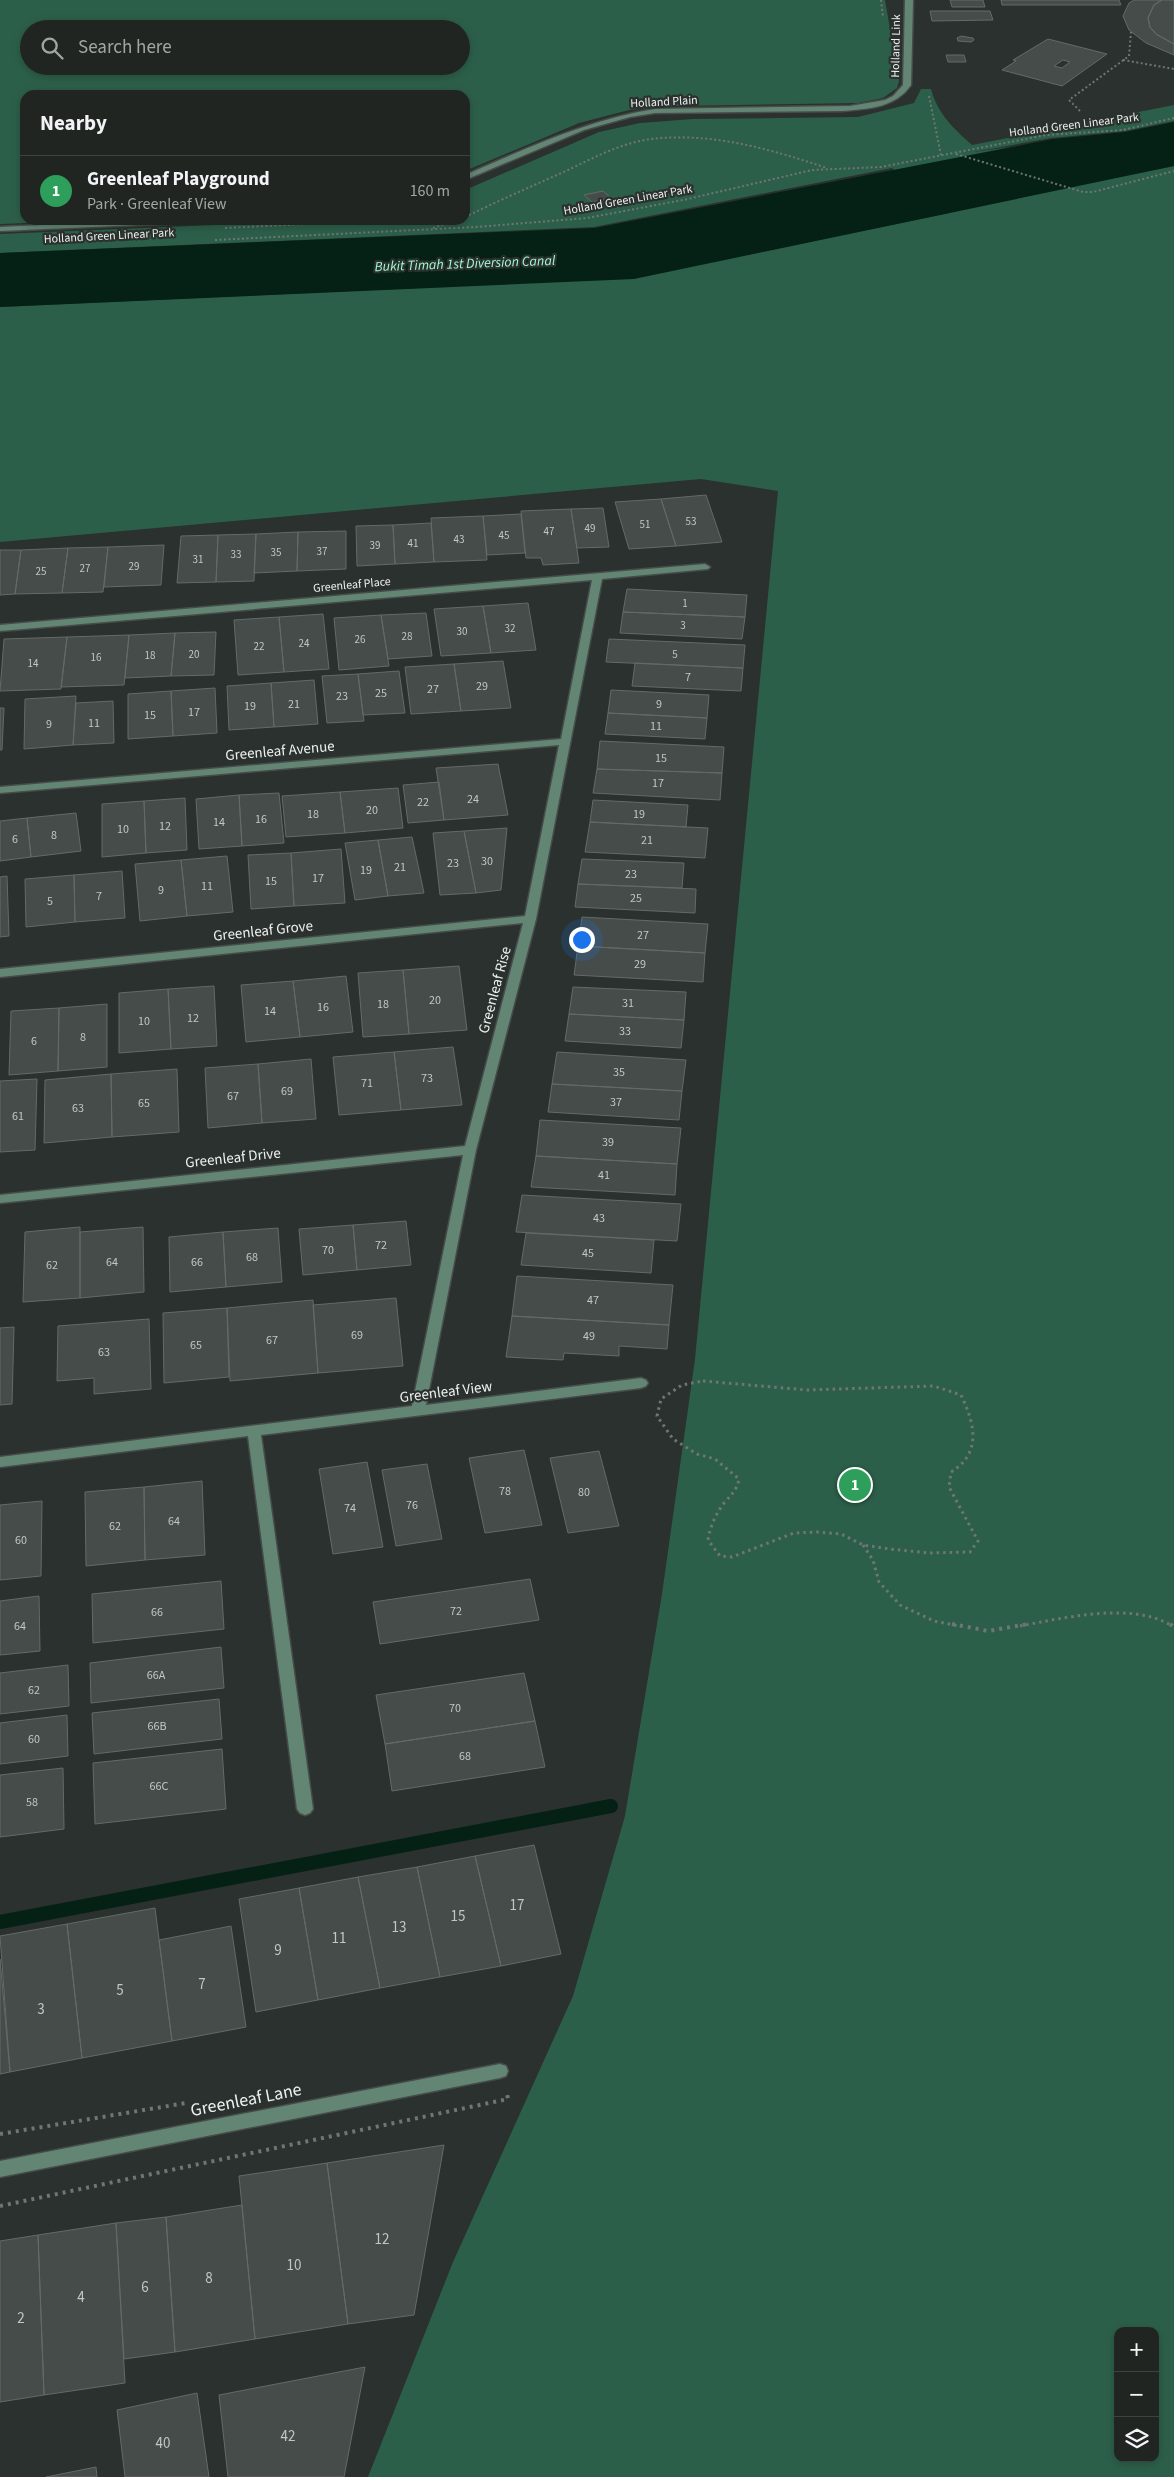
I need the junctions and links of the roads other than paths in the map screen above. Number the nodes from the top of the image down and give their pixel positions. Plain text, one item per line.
1 (909, 0) edge
2 (877, 104) joint
3 (470, 176) edge
4 (92, 225) edge
5 (0, 229) edge
6 (705, 567) dead end
7 (598, 576) junction
8 (0, 628) edge
9 (563, 742) junction
10 (0, 790) edge
11 (530, 919) junction
12 (0, 973) edge
13 (470, 1150) junction
14 (0, 1199) edge
15 (641, 1383) dead end
16 (418, 1412) junction
17 (254, 1432) junction
18 (0, 1462) edge
19 (304, 1809) dead end
20 (500, 2071) road end
21 (0, 2169) edge

1 - 2 street, Holland Link
2 - 3 street, Holland Plain
4 - 5 street
6 - 7 street, Greenleaf Place
7 - 8 street, Greenleaf Place
7 - 9 street, Greenleaf Rise
9 - 10 street, Greenleaf Avenue
9 - 11 street, Greenleaf Rise
11 - 12 street, Greenleaf Grove
11 - 13 street, Greenleaf Rise
13 - 14 street, Greenleaf Drive
13 - 16 street, Greenleaf Rise
15 - 16 street, Greenleaf View
16 - 17 street, Greenleaf View
17 - 18 street, Greenleaf View
17 - 19 street
20 - 21 street, Greenleaf Lane

